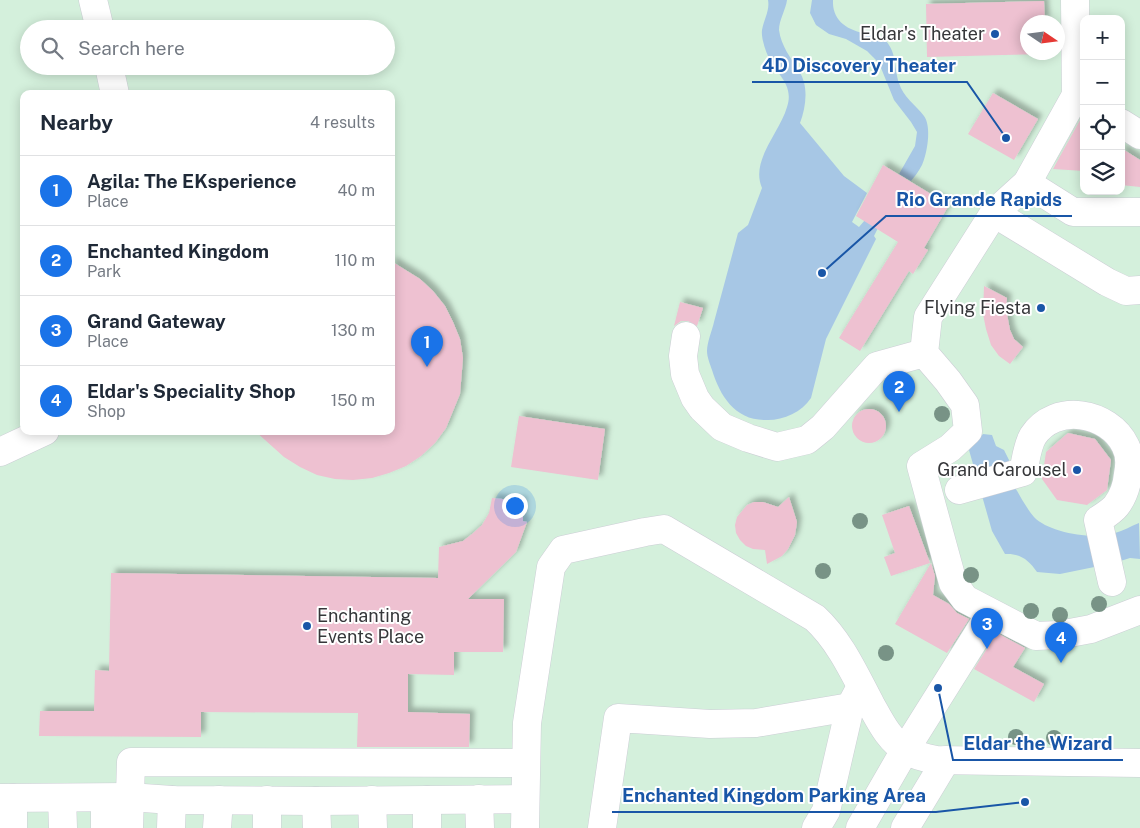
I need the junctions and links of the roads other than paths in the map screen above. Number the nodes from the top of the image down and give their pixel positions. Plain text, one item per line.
1 (93, 0) edge
2 (1075, 0) edge
3 (98, 20) edge
4 (110, 75) edge
5 (114, 90) edge
6 (1080, 97) edge
7 (1125, 126) edge
8 (1140, 135) edge
9 (1028, 183) junction
10 (1140, 212) edge
11 (994, 213) junction
12 (1140, 290) edge
13 (686, 336) dead end
14 (924, 353) junction
15 (36, 435) edge
16 (0, 452) edge
17 (959, 490) dead end
18 (1112, 582) dead end
19 (1140, 610) edge
20 (992, 613) junction
21 (855, 697) junction
22 (905, 750) junction
23 (946, 760) junction
24 (525, 763) junction
25 (1140, 763) edge
26 (117, 797) junction
27 (6, 798) edge
28 (62, 798) junction
29 (479, 799) junction
30 (524, 799) junction
31 (172, 800) junction
32 (218, 800) junction
33 (267, 800) junction
34 (372, 800) junction
35 (427, 800) junction
36 (317, 815) edge
37 (13, 828) edge
38 (63, 828) edge
39 (105, 828) edge
40 (129, 828) edge
41 (172, 828) edge
42 (218, 828) edge
43 (267, 828) edge
44 (373, 828) edge
45 (427, 828) edge
46 (480, 828) edge
47 (525, 828) edge
48 (602, 828) edge
49 (816, 828) edge
50 (860, 828) edge
51 (905, 828) edge

1 - 3 street
2 - 6 street
4 - 5 street
6 - 9 street
7 - 8 street
9 - 10 street
9 - 11 street
11 - 12 street
11 - 14 street
13 - 14 street
14 - 20 street
15 - 16 street
17 - 18 street
19 - 20 street
20 - 22 street
21 - 22 street
21 - 24 street
21 - 48 street
21 - 49 street
22 - 23 street
22 - 50 street
23 - 25 street
23 - 51 street
24 - 26 street
24 - 30 street
26 - 28 street
26 - 31 street
26 - 39 street
26 - 40 street
27 - 28 street
27 - 37 street
28 - 38 street
29 - 30 street
29 - 35 street
29 - 46 street
30 - 47 street
31 - 32 street
31 - 41 street
32 - 33 street
32 - 42 street
33 - 36 street
33 - 43 street
34 - 35 street
34 - 36 street
34 - 44 street
35 - 45 street

